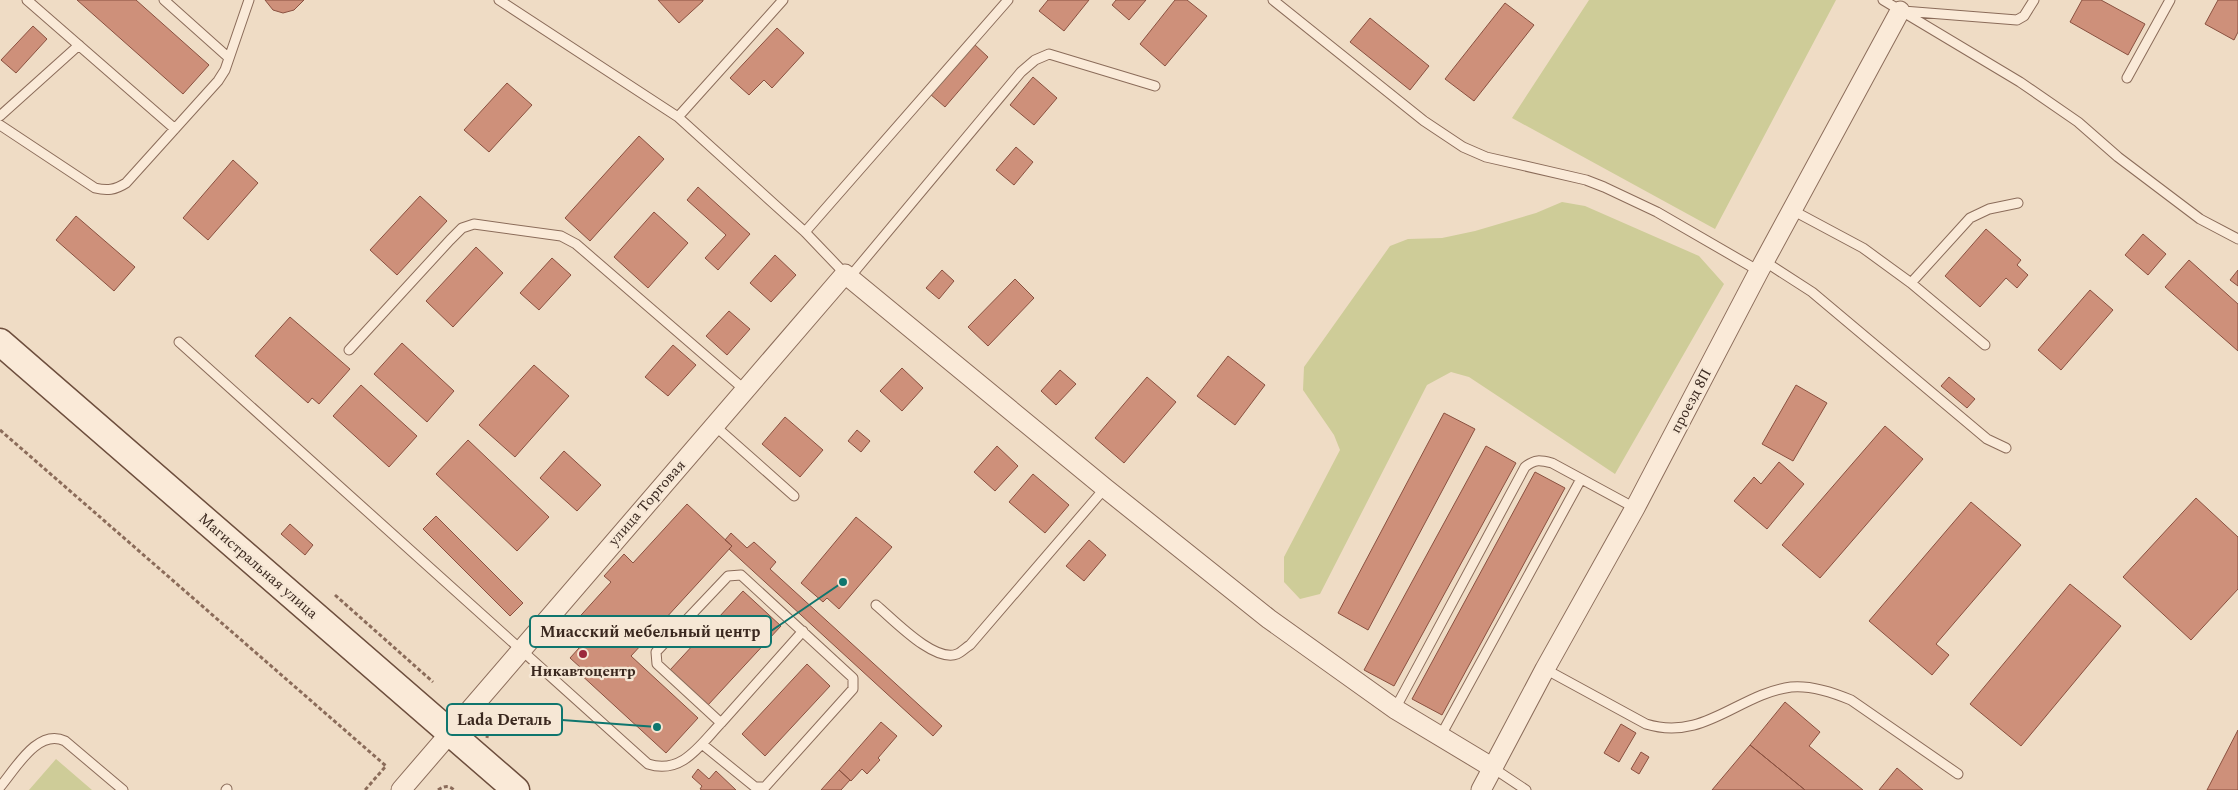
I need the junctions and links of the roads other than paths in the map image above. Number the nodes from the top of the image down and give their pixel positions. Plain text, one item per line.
1 (27, 0) edge
2 (164, 0) edge
3 (249, 0) edge
4 (499, 0) edge
5 (784, 0) edge
6 (1008, 0) edge
7 (1273, 0) edge
8 (1883, 0) edge
9 (2034, 0) edge
10 (2170, 0) edge
11 (1900, 11) junction
12 (79, 45) junction
13 (229, 58) junction
14 (2128, 78) dead end
15 (1155, 86) dead end
16 (0, 116) edge
17 (678, 117) junction
18 (0, 125) edge
19 (175, 129) junction
20 (2018, 203) dead end
21 (1792, 210) junction
22 (805, 232) junction
23 (2238, 239) edge
24 (1761, 266) junction
25 (847, 276) junction
26 (1911, 283) junction
27 (0, 342) edge
28 (179, 342) dead end
29 (1985, 345) dead end
30 (349, 350) dead end
31 (745, 390) junction
32 (714, 425) junction
33 (2006, 448) dead end
34 (1581, 479) junction
35 (1105, 488) junction
36 (794, 496) dead end
37 (1635, 508) junction
38 (876, 605) dead end
39 (803, 631) junction
40 (521, 650) junction
41 (1545, 669) junction
42 (1395, 709) junction
43 (721, 723) junction
44 (449, 733) junction
45 (1440, 737) junction
46 (702, 744) junction
47 (1493, 768) junction
48 (1958, 774) dead end
49 (0, 787) edge
50 (123, 790) edge
51 (401, 790) edge
52 (516, 790) edge
53 (1481, 790) edge
54 (1526, 790) edge

1 - 12 lane
2 - 13 lane
3 - 13 lane
4 - 17 lane
5 - 17 lane
6 - 22 lane
7 - 24 lane
8 - 11 lane
9 - 11 lane
10 - 14 lane
11 - 21 street, проезд 8П
11 - 23 lane
12 - 16 lane
12 - 19 lane
13 - 19 lane
15 - 25 lane
17 - 22 lane
18 - 19 lane
20 - 26 lane
21 - 24 street, проезд 8П
21 - 26 lane
22 - 25 lane
24 - 33 lane
24 - 37 street, проезд 8П
25 - 31 street, улица Торговая
25 - 35 street
26 - 29 lane
27 - 44 main road, Магистральная улица
28 - 40 lane
30 - 31 lane
31 - 32 street, улица Торговая
32 - 36 lane
32 - 40 street, улица Торговая
34 - 37 lane
34 - 42 lane
34 - 45 lane
35 - 38 lane
35 - 42 street
37 - 41 street, проезд 8П
39 - 43 lane
39 - 43 lane
39 - 46 lane
40 - 44 street, улица Торговая
40 - 46 lane
41 - 47 street, проезд 8П
41 - 48 lane
42 - 45 street
43 - 46 lane
44 - 51 street, улица Торговая
44 - 52 main road, Магистральная улица
45 - 47 street
47 - 53 street, проезд 8П
47 - 54 lane
49 - 50 lane

